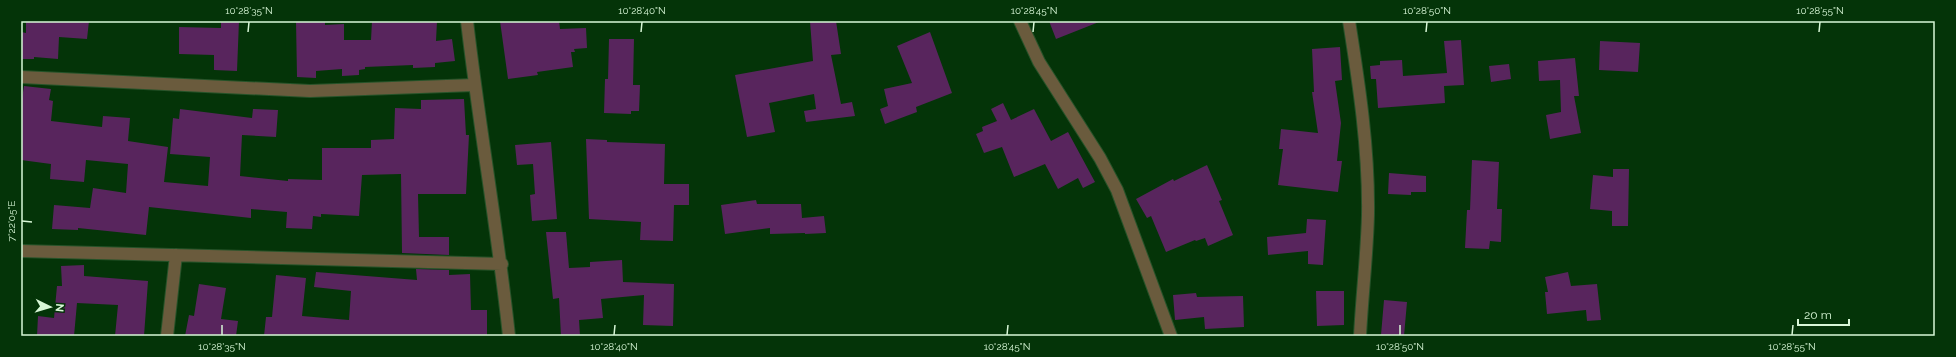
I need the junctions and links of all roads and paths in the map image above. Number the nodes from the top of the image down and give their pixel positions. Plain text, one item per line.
1 (467, 21) edge
2 (1020, 21) edge
3 (1350, 21) edge
4 (21, 77) edge
5 (474, 85) junction
6 (21, 251) edge
7 (176, 255) junction
8 (502, 264) junction
9 (168, 336) edge
10 (509, 336) edge
11 (1171, 336) edge
12 (1360, 336) edge

1 - 5 street
2 - 11 street
3 - 12 street
4 - 5 street
5 - 8 street
6 - 7 street
7 - 8 street
7 - 9 street
8 - 10 street

